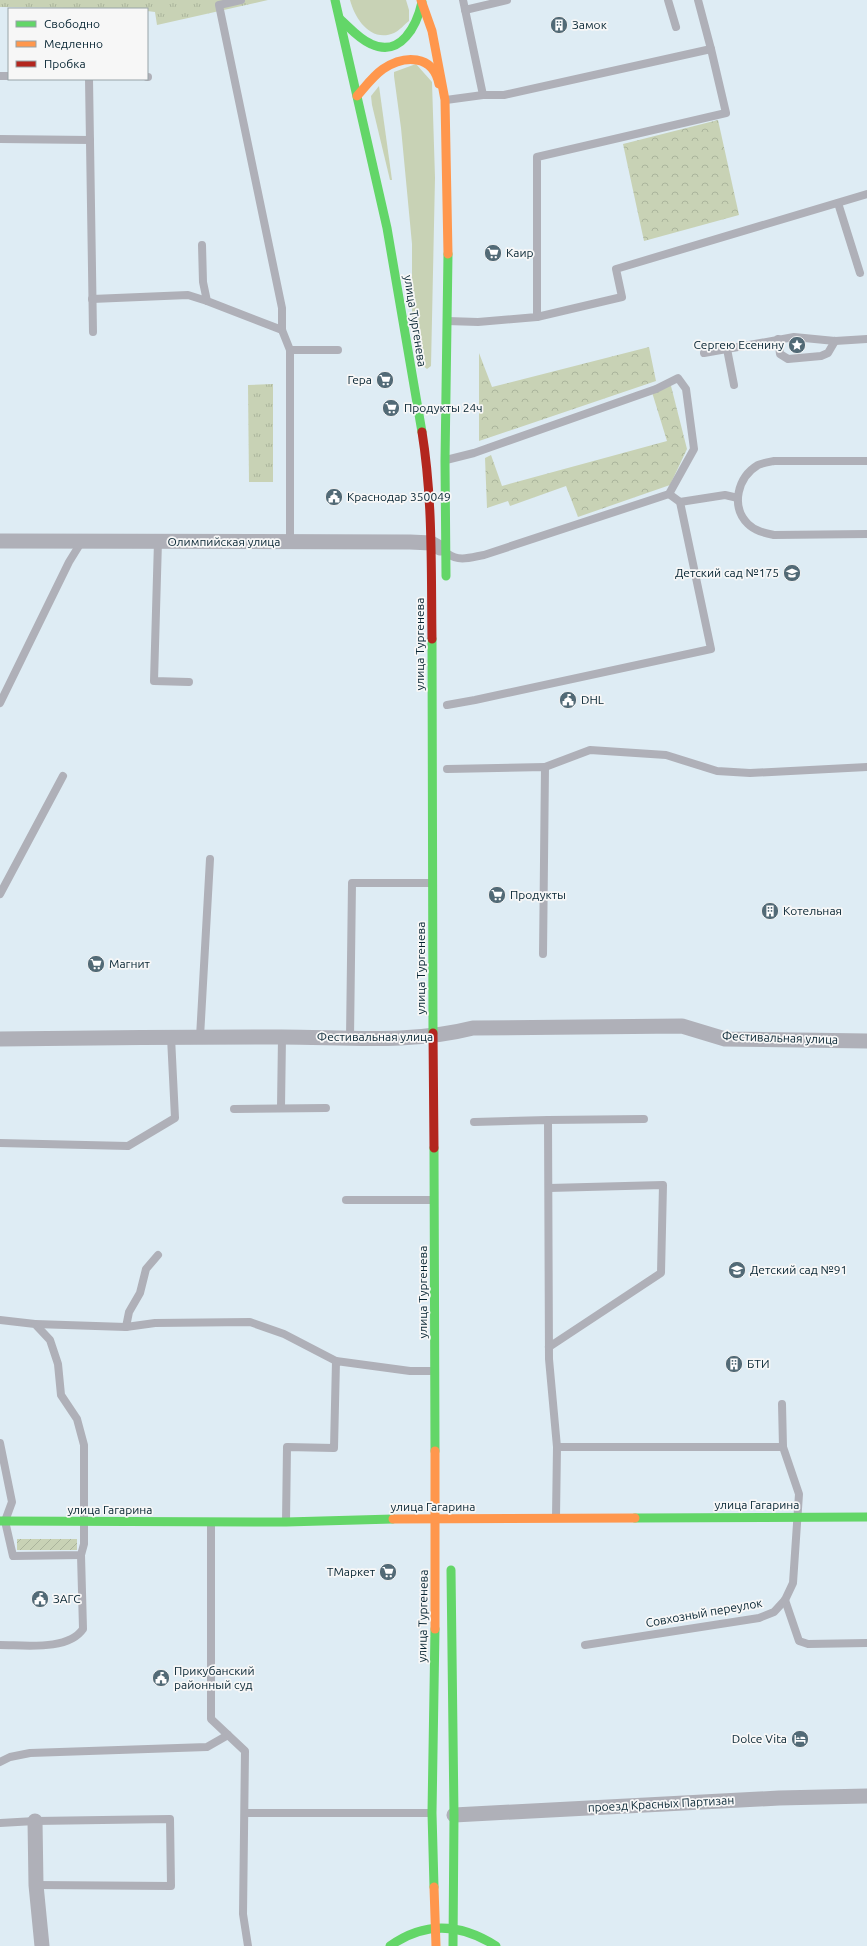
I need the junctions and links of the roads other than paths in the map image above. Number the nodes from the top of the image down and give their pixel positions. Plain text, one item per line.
1 (241, 0) edge
2 (335, 0) edge
3 (463, 0) edge
4 (507, 0) edge
5 (668, 0) edge
6 (698, 0) edge
7 (425, 1) edge
8 (465, 10) junction
9 (340, 18) junction
10 (676, 27) dead end
11 (711, 49) junction
12 (89, 80) edge
13 (483, 95) junction
14 (357, 96) junction
15 (445, 100) junction
16 (0, 139) edge
17 (90, 140) junction
18 (867, 194) edge
19 (838, 203) junction
20 (202, 245) dead end
21 (860, 273) dead end
22 (92, 299) junction
23 (207, 301) junction
24 (537, 317) junction
25 (446, 321) junction
26 (282, 330) junction
27 (93, 332) dead end
28 (778, 339) junction
29 (867, 339) edge
30 (835, 341) junction
31 (728, 349) junction
32 (290, 350) junction
33 (338, 350) dead end
34 (446, 351) junction
35 (704, 353) dead end
36 (409, 360) junction
37 (437, 369) dead end
38 (420, 375) dead end
39 (734, 385) dead end
40 (445, 461) junction
41 (867, 461) edge
42 (669, 494) junction
43 (738, 498) junction
44 (680, 502) junction
45 (867, 534) edge
46 (0, 541) edge
47 (82, 541) junction
48 (158, 541) junction
49 (290, 542) junction
50 (431, 543) junction
51 (446, 552) junction
52 (446, 583) dead end
53 (189, 682) dead end
54 (0, 703) edge
55 (447, 705) dead end
56 (545, 767) junction
57 (867, 767) edge
58 (447, 769) dead end
59 (63, 776) dead end
60 (210, 859) dead end
61 (433, 883) junction
62 (0, 894) edge
63 (543, 954) dead end
64 (445, 1035) junction
65 (200, 1037) junction
66 (282, 1037) junction
67 (171, 1038) junction
68 (350, 1038) junction
69 (0, 1039) edge
70 (867, 1041) edge
71 (281, 1107) junction
72 (326, 1108) dead end
73 (234, 1109) dead end
74 (644, 1119) dead end
75 (548, 1120) junction
76 (474, 1122) dead end
77 (0, 1143) edge
78 (549, 1188) junction
79 (346, 1200) dead end
80 (435, 1200) junction
81 (158, 1255) dead end
82 (0, 1320) edge
83 (35, 1324) junction
84 (126, 1327) junction
85 (549, 1347) junction
86 (336, 1361) junction
87 (435, 1371) junction
88 (782, 1404) dead end
89 (0, 1443) edge
90 (557, 1447) junction
91 (783, 1447) junction
92 (797, 1517) junction
93 (867, 1517) edge
94 (436, 1518) junction
95 (556, 1518) junction
96 (2, 1521) edge
97 (84, 1522) junction
98 (211, 1522) junction
99 (286, 1522) junction
100 (81, 1556) junction
101 (451, 1560) dead end
102 (785, 1600) junction
103 (867, 1643) edge
104 (0, 1645) edge
105 (585, 1645) dead end
106 (228, 1735) junction
107 (0, 1762) edge
108 (867, 1796) edge
109 (244, 1813) junction
110 (432, 1813) junction
111 (454, 1814) junction
112 (35, 1820) junction
113 (0, 1824) edge
114 (36, 1885) junction
115 (436, 1928) junction
116 (453, 1928) junction
117 (42, 1946) edge
118 (248, 1946) edge
119 (390, 1946) edge
120 (436, 1946) edge
121 (453, 1946) edge
122 (496, 1946) edge

1 - 26 lane
2 - 9 main road, улица Тургенева
3 - 8 lane
4 - 8 lane
5 - 10 lane
6 - 11 lane
7 - 9 main road
7 - 15 main road, улица Тургенева
8 - 13 lane
9 - 14 main road, улица Тургенева
11 - 13 lane
11 - 24 lane
12 - 17 lane
13 - 15 lane
14 - 15 main road
14 - 36 main road, улица Тургенева
15 - 25 main road, улица Тургенева
16 - 17 lane
17 - 22 lane
18 - 19 lane
19 - 21 lane
19 - 24 lane
20 - 23 lane
22 - 23 lane
22 - 27 lane
23 - 26 lane
24 - 25 lane
25 - 34 main road, улица Тургенева
26 - 32 lane
28 - 30 lane
28 - 30 lane
28 - 31 lane
29 - 30 lane
31 - 35 lane
31 - 39 lane
32 - 33 lane
32 - 49 lane
34 - 37 main road
34 - 40 main road, улица Тургенева
36 - 38 main road
36 - 50 main road, улица Тургенева
40 - 42 lane
40 - 51 main road, улица Тургенева
41 - 43 lane
42 - 44 lane
42 - 51 lane
43 - 44 lane
43 - 45 lane
44 - 55 lane
46 - 47 street, Олимпийская улица
47 - 48 street, Олимпийская улица
47 - 54 lane
48 - 49 street, Олимпийская улица
48 - 53 lane
49 - 50 street, Олимпийская улица
50 - 51 street, Олимпийская улица
50 - 61 main road, улица Тургенева
51 - 52 main road, улица Тургенева
56 - 57 lane
56 - 58 lane
56 - 63 lane
59 - 62 lane
60 - 65 lane
61 - 64 main road, улица Тургенева
61 - 68 lane
64 - 68 street, Фестивальная улица
64 - 70 street, Фестивальная улица
64 - 80 main road, улица Тургенева
65 - 66 street, Фестивальная улица
65 - 67 street, Фестивальная улица
66 - 68 street, Фестивальная улица
66 - 71 lane
67 - 69 street, Фестивальная улица
67 - 77 lane
71 - 72 lane
71 - 73 lane
74 - 75 lane
75 - 76 lane
75 - 78 lane
78 - 85 lane
78 - 85 lane
79 - 80 lane
80 - 87 main road, улица Тургенева
81 - 84 lane
82 - 83 lane
83 - 84 lane
83 - 97 lane
84 - 86 lane
85 - 90 lane
86 - 87 lane
86 - 99 lane
87 - 94 main road, улица Тургенева
88 - 91 lane, Совхозный переулок
89 - 96 lane
90 - 91 lane
90 - 95 lane
91 - 92 lane, Совхозный переулок
92 - 93 main road, улица Гагарина
92 - 95 main road, улица Гагарина
92 - 102 lane, Совхозный переулок
94 - 95 main road, улица Гагарина
94 - 99 main road, улица Гагарина
94 - 110 main road, улица Тургенева
96 - 97 main road, улица Гагарина
96 - 100 lane
97 - 98 main road, улица Гагарина
97 - 100 lane
98 - 99 main road, улица Гагарина
98 - 106 lane
100 - 104 lane
101 - 111 main road
102 - 103 lane
102 - 105 lane, Совхозный переулок
106 - 107 lane
106 - 109 lane
108 - 111 street, проезд Красных Партизан
109 - 110 lane
109 - 118 lane
110 - 115 main road, улица Тургенева
111 - 116 main road
112 - 113 lane
112 - 114 street
112 - 114 lane
114 - 117 street
115 - 116 main road
115 - 119 main road
115 - 120 main road, улица Тургенева
116 - 121 main road
116 - 122 main road

